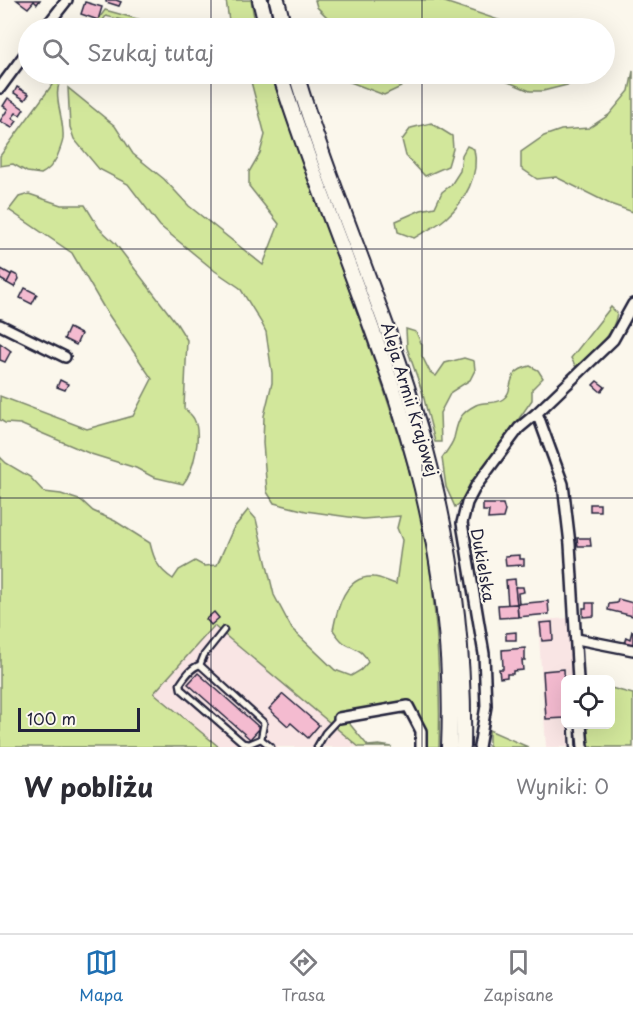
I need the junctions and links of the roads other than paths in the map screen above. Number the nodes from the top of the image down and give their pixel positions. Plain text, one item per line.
1 (67, 0) edge
2 (260, 0) edge
3 (277, 0) edge
4 (53, 18) edge
5 (264, 18) edge
6 (282, 18) edge
7 (18, 64) edge
8 (283, 84) edge
9 (299, 84) edge
10 (0, 88) edge
11 (633, 304) edge
12 (0, 325) edge
13 (65, 357) dead end
14 (537, 413) junction
15 (462, 523) junction
16 (444, 526) junction
17 (225, 630) dead end
18 (577, 639) junction
19 (633, 650) edge
20 (200, 665) junction
21 (578, 675) edge
22 (339, 718) joint
23 (572, 729) edge
24 (582, 729) edge
25 (261, 739) junction
26 (271, 747) edge
27 (317, 747) edge
28 (421, 747) edge
29 (448, 747) edge
30 (463, 747) edge
31 (479, 747) edge
32 (573, 747) edge
33 (584, 747) edge

1 - 4 street
2 - 5 main road
3 - 6 main road
7 - 10 street
8 - 29 main road, Aleja Armii Krajowej
9 - 16 main road, Aleja Armii Krajowej
11 - 14 street, Dukielska
12 - 13 street
14 - 15 street, Dukielska
14 - 18 street
15 - 16 street
15 - 31 street, Dukielska
16 - 30 main road, Aleja Armii Krajowej
17 - 20 lane
18 - 19 street
18 - 21 street
20 - 25 lane
20 - 25 lane
22 - 27 lane
22 - 28 street
23 - 32 lane
24 - 33 street
25 - 26 lane

